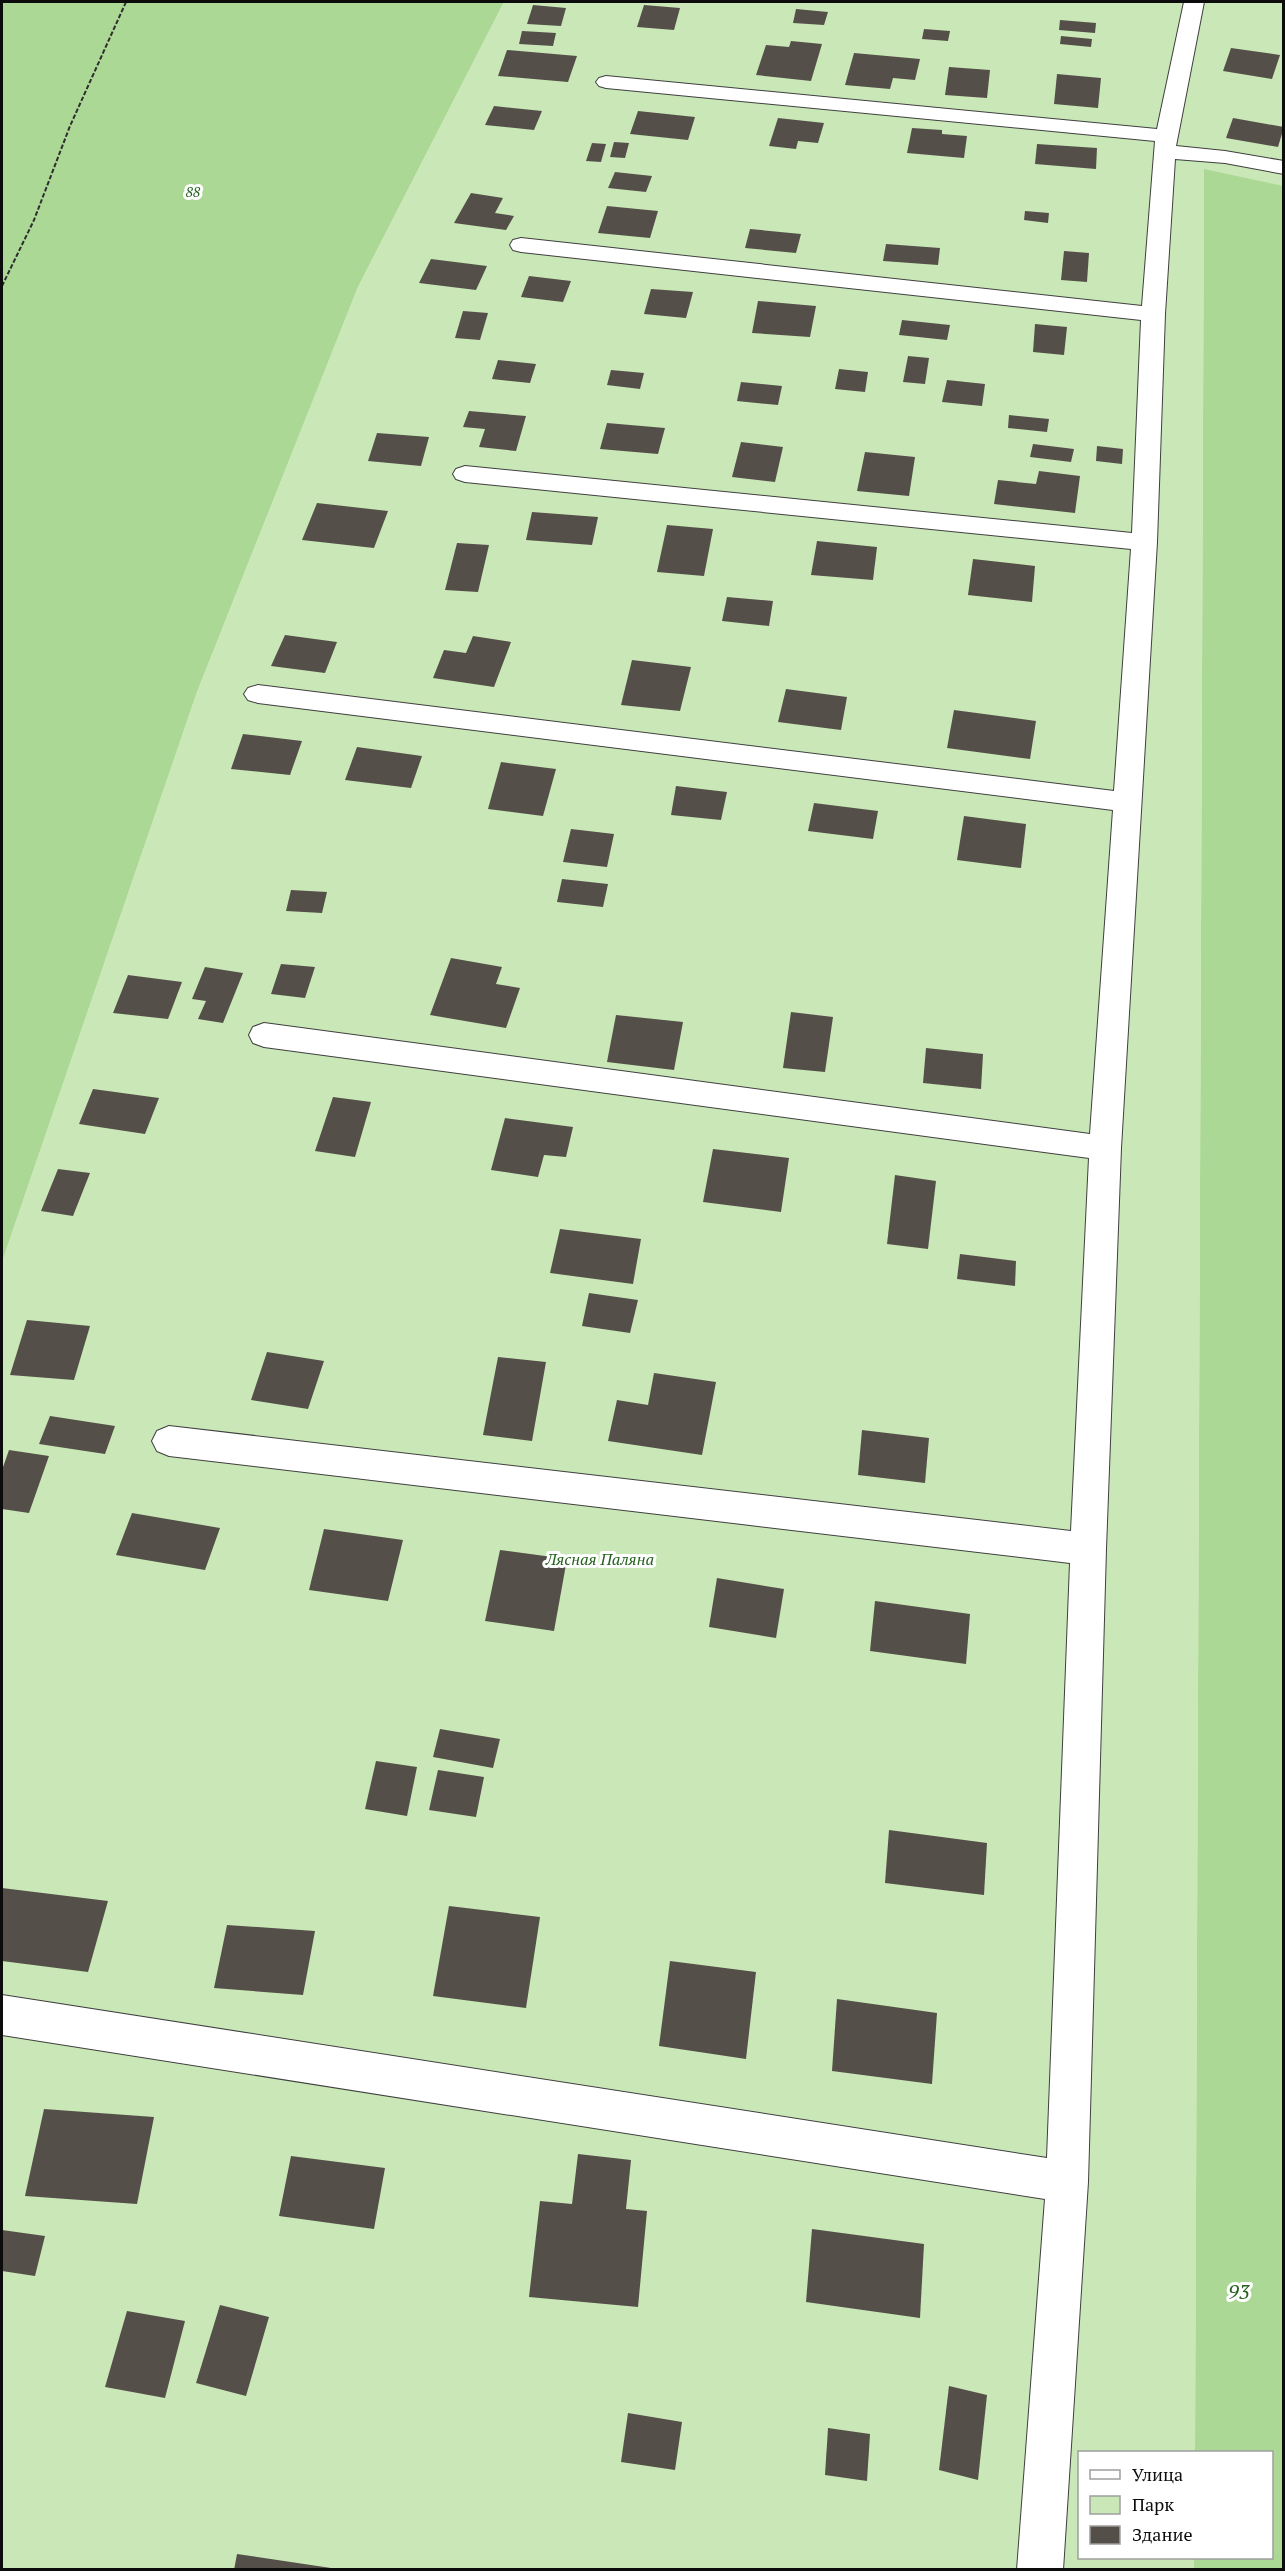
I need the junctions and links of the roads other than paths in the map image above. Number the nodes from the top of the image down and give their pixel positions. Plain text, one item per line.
1 (1194, 2) edge
2 (606, 82) dead end
3 (1165, 144) junction
4 (1284, 168) edge
5 (521, 245) dead end
6 (1152, 314) junction
7 (465, 474) dead end
8 (1144, 542) junction
9 (258, 694) dead end
10 (1126, 802) junction
11 (264, 1035) dead end
12 (1105, 1148) junction
13 (169, 1441) dead end
14 (1088, 1549) junction
15 (2, 2015) edge
16 (1067, 2182) junction
17 (1040, 2570) edge

1 - 3 street
2 - 3 street
3 - 4 street
3 - 6 street
5 - 6 street
6 - 8 street
7 - 8 street
8 - 10 street
9 - 10 street
10 - 12 street
11 - 12 street
12 - 14 street
13 - 14 street
14 - 16 street
15 - 16 street
16 - 17 street

